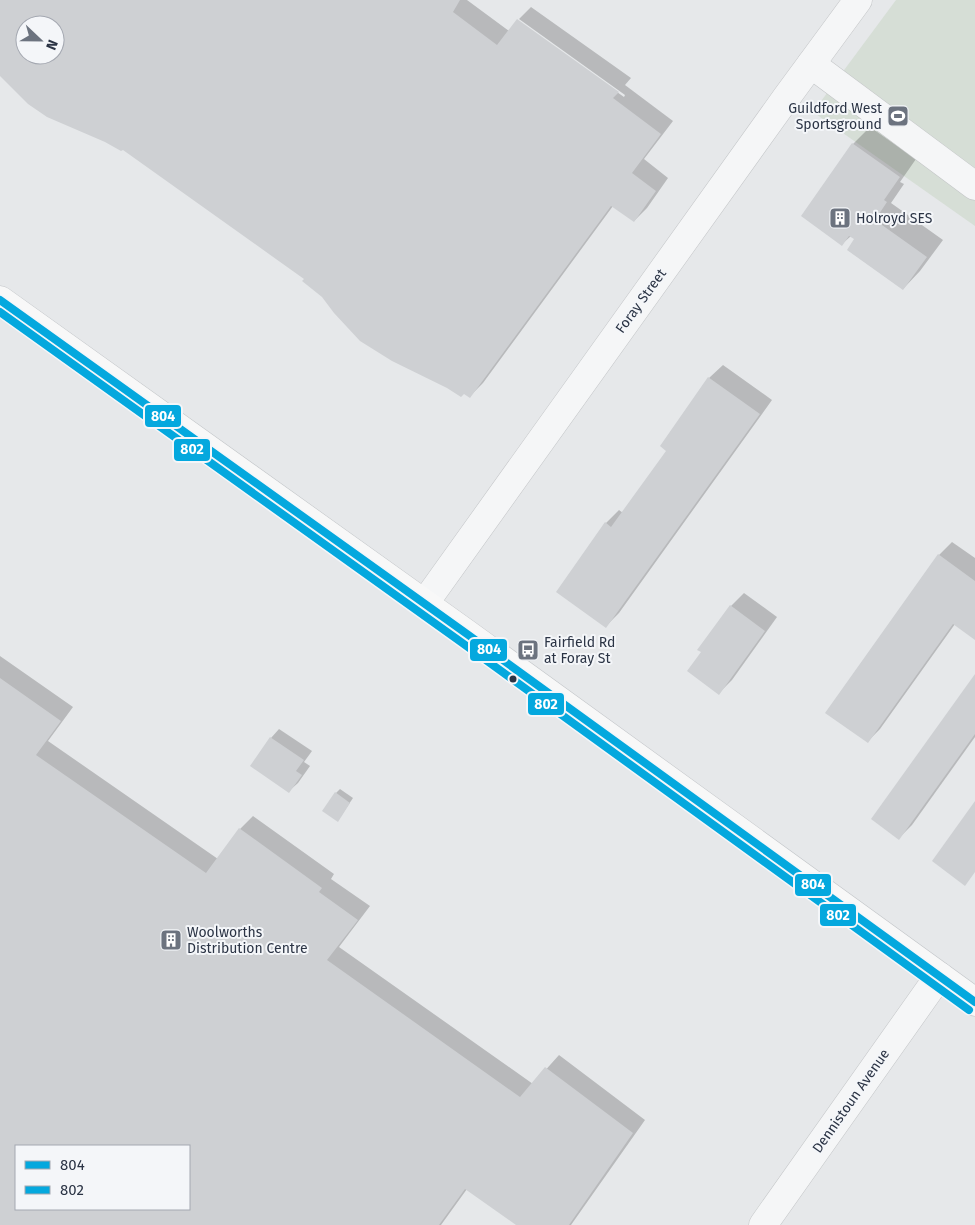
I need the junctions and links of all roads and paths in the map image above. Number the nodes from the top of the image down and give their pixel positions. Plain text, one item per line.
1 (858, 0) edge
2 (811, 64) junction
3 (975, 186) edge
4 (0, 300) edge
5 (424, 604) junction
6 (939, 976) junction
7 (975, 1002) edge
8 (763, 1225) edge

1 - 2 street, Foray Street
2 - 3 street
2 - 5 street, Foray Street
4 - 5 main road
5 - 6 main road
6 - 7 main road
6 - 8 street, Dennistoun Avenue

